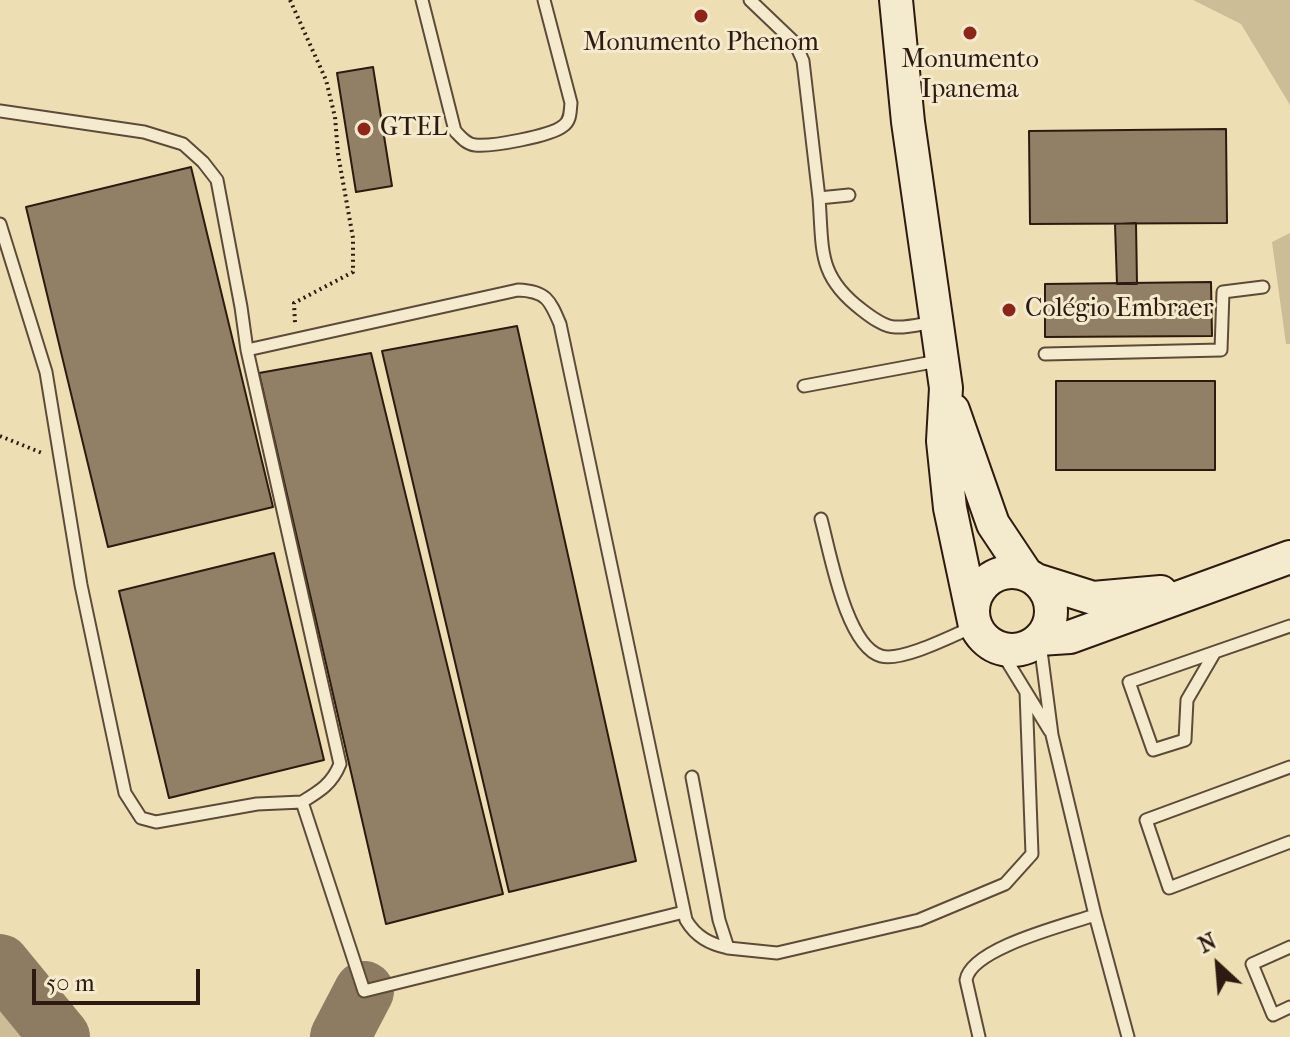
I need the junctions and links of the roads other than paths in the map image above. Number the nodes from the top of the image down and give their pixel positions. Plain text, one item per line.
1 (422, 0) edge
2 (544, 0) edge
3 (750, 0) edge
4 (896, 0) edge
5 (0, 111) edge
6 (849, 195) dead end
7 (819, 198) junction
8 (0, 224) edge
9 (1263, 287) dead end
10 (936, 322) junction
11 (247, 350) junction
12 (1045, 354) dead end
13 (944, 374) junction
14 (804, 386) dead end
15 (821, 519) dead end
16 (1290, 557) edge
17 (1032, 578) junction
18 (1200, 589) junction
19 (975, 626) junction
20 (1290, 626) edge
21 (1039, 639) junction
22 (999, 648) junction
23 (1215, 652) junction
24 (1026, 692) junction
25 (1052, 735) junction
26 (1290, 767) edge
27 (692, 777) dead end
28 (302, 802) junction
29 (1290, 842) edge
30 (684, 912) junction
31 (1095, 915) junction
32 (1290, 947) edge
33 (728, 948) junction
34 (1290, 1007) edge
35 (979, 1037) edge
36 (1128, 1037) edge

1 - 2 lane
3 - 7 lane
4 - 10 main road
5 - 11 lane
6 - 7 lane
7 - 10 lane
8 - 28 lane
9 - 12 lane
10 - 13 main road
11 - 28 lane
11 - 30 lane
13 - 14 lane
13 - 17 main road
13 - 19 main road
15 - 19 lane
16 - 18 main road
17 - 18 main road
17 - 19 main road
17 - 21 main road
18 - 21 main road
19 - 22 main road
20 - 23 lane
21 - 22 main road
21 - 25 lane
22 - 24 lane
23 - 23 lane
24 - 25 lane
24 - 33 lane
25 - 31 lane
26 - 29 lane
27 - 33 lane
28 - 30 lane
30 - 33 lane
31 - 35 lane
31 - 36 lane
32 - 34 lane

